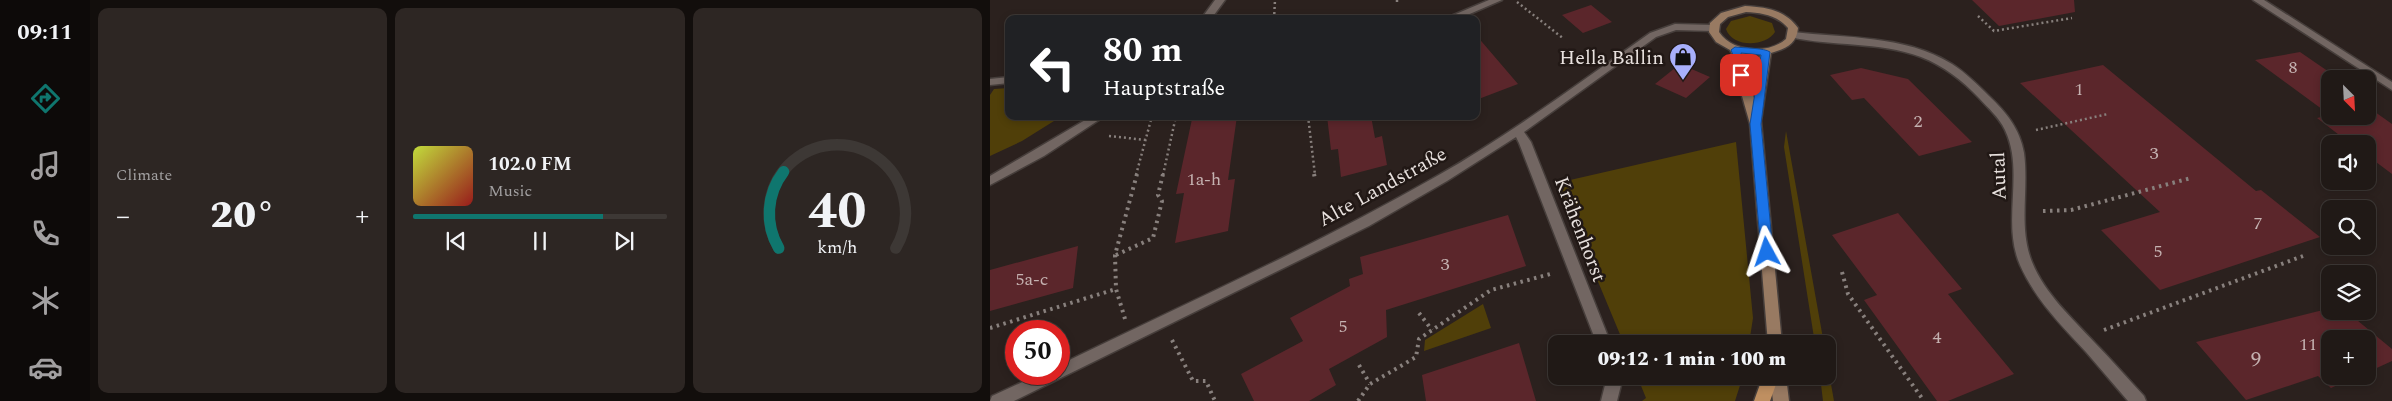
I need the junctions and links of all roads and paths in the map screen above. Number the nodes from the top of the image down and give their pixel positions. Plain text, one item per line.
1 (1220, 0) edge
2 (1275, 0) edge
3 (1497, 0) edge
4 (1514, 0) edge
5 (1771, 0) edge
6 (2258, 0) edge
7 (1747, 4) edge
8 (1771, 12) junction
9 (1209, 15) edge
10 (1274, 15) edge
11 (1459, 15) edge
12 (1978, 16) dead end
13 (2072, 18) dead end
14 (1713, 28) junction
15 (1793, 35) junction
16 (1564, 39) dead end
17 (1735, 50) junction
18 (1766, 52) junction
19 (1005, 80) edge
20 (990, 82) edge
21 (2392, 87) edge
22 (2108, 114) dead end
23 (1094, 120) edge
24 (1151, 120) edge
25 (1175, 120) edge
26 (1309, 120) edge
27 (1756, 124) junction
28 (2036, 130) dead end
29 (1517, 131) junction
30 (1109, 136) dead end
31 (1146, 140) junction
32 (2191, 178) dead end
33 (1316, 179) dead end
34 (990, 180) edge
35 (2043, 211) dead end
36 (1116, 255) junction
37 (2303, 256) dead end
38 (1574, 267) junction
39 (1842, 272) dead end
40 (1116, 289) junction
41 (1419, 313) dead end
42 (1125, 319) dead end
43 (990, 328) edge
44 (1432, 330) junction
45 (2104, 330) dead end
46 (1170, 335) dead end
47 (1600, 335) edge
48 (1774, 335) edge
49 (1359, 365) dead end
50 (1070, 367) edge
51 (1370, 384) junction
52 (1032, 385) edge
53 (1613, 385) edge
54 (1768, 385) edge
55 (1779, 385) edge
56 (998, 401) edge
57 (1215, 401) edge
58 (1358, 401) edge
59 (1608, 401) edge
60 (1762, 401) edge
61 (1781, 401) edge
62 (1924, 401) edge
63 (2138, 401) edge

1 - 9 street
2 - 10 path
3 - 11 street
4 - 16 path
5 - 8 main road
6 - 21 street
7 - 8 main road
7 - 14 main road
8 - 15 main road
12 - 13 path
14 - 17 main road
14 - 29 street, Alte Landstraße
15 - 18 main road
15 - 63 street, Autal
17 - 18 main road
17 - 27 main road
18 - 27 main road
19 - 20 street
22 - 28 path
23 - 34 street
24 - 31 path
25 - 36 path
26 - 33 path
27 - 48 main road
29 - 38 street, Krähenhorst
29 - 50 street, Alte Landstraße
30 - 31 path
31 - 36 path
32 - 35 path
36 - 40 path
37 - 45 path
38 - 44 path
38 - 47 street, Krähenhorst
39 - 62 path
40 - 42 path
40 - 43 path
41 - 44 path
44 - 51 path
46 - 57 path
49 - 51 path
51 - 58 path
52 - 56 street
53 - 59 street
54 - 60 main road
55 - 61 main road

